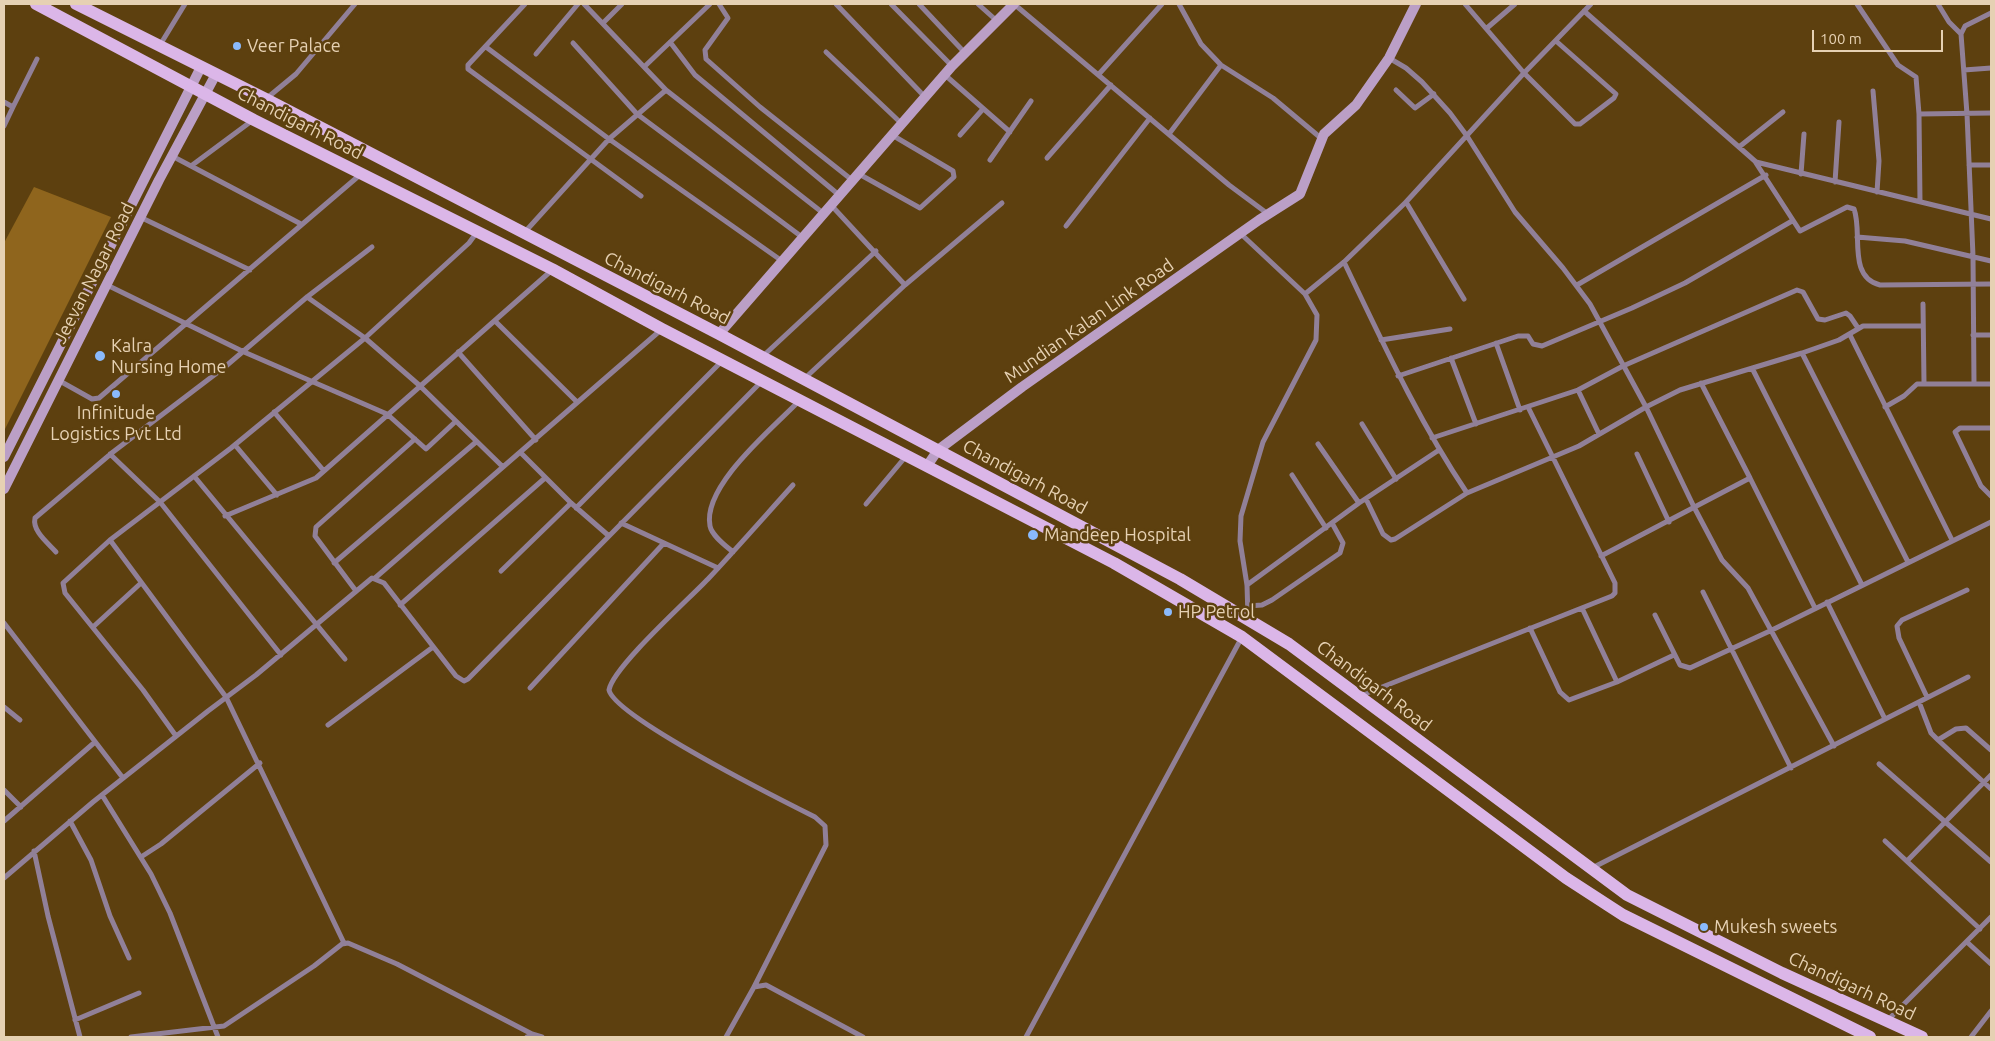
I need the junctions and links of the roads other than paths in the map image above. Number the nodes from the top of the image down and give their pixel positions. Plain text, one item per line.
1 (36, 4) edge
2 (185, 4) edge
3 (356, 4) edge
4 (525, 4) edge
5 (578, 4) edge
6 (584, 4) edge
7 (622, 4) edge
8 (710, 4) edge
9 (719, 4) edge
10 (836, 4) edge
11 (891, 4) edge
12 (919, 4) edge
13 (978, 4) edge
14 (1014, 4) edge
15 (1162, 4) edge
16 (1179, 4) edge
17 (1416, 4) edge
18 (1465, 4) edge
19 (1515, 4) edge
20 (1591, 4) edge
21 (1857, 4) edge
22 (1938, 4) edge
23 (84, 6) edge
24 (1584, 11) junction
25 (1991, 14) edge
26 (997, 21) junction
27 (603, 23) junction
28 (1488, 28) junction
29 (1960, 34) junction
30 (1556, 41) junction
31 (670, 42) junction
32 (573, 43) dead end
33 (160, 45) junction
34 (486, 48) junction
35 (826, 52) dead end
36 (965, 53) junction
37 (536, 54) dead end
38 (1389, 58) junction
39 (36, 59) dead end
40 (1221, 65) junction
41 (952, 66) junction
42 (201, 67) junction
43 (644, 67) junction
44 (1991, 68) edge
45 (1964, 70) junction
46 (1524, 73) junction
47 (216, 74) junction
48 (944, 74) junction
49 (1100, 74) junction
50 (1111, 84) junction
51 (191, 86) junction
52 (666, 90) junction
53 (1396, 90) dead end
54 (1873, 91) dead end
55 (205, 94) junction
56 (1434, 94) junction
57 (925, 97) junction
58 (266, 99) junction
59 (1031, 101) dead end
60 (4, 102) edge
61 (14, 106) junction
62 (983, 109) junction
63 (1783, 112) dead end
64 (1991, 113) edge
65 (637, 114) junction
66 (1919, 114) junction
67 (1967, 114) junction
68 (1150, 118) junction
69 (254, 120) junction
70 (1839, 122) dead end
71 (902, 124) junction
72 (4, 126) edge
73 (1010, 132) junction
74 (1169, 134) junction
75 (1804, 134) dead end
76 (891, 135) junction
77 (960, 135) dead end
78 (1467, 136) junction
79 (609, 139) junction
80 (1322, 139) junction
81 (1739, 147) junction
82 (172, 156) junction
83 (592, 158) junction
84 (1047, 158) dead end
85 (990, 160) dead end
86 (1756, 162) junction
87 (1969, 165) junction
88 (1991, 165) edge
89 (191, 166) junction
90 (361, 174) junction
91 (1801, 174) junction
92 (1766, 175) junction
93 (855, 177) junction
94 (1835, 182) junction
95 (1877, 192) junction
96 (839, 195) junction
97 (641, 196) dead end
98 (1406, 202) junction
99 (1920, 202) junction
100 (831, 204) junction
101 (1002, 204) dead end
102 (823, 214) junction
103 (1268, 214) junction
104 (1970, 215) junction
105 (140, 217) junction
106 (1991, 219) edge
107 (1792, 221) junction
108 (301, 224) junction
109 (1066, 226) dead end
110 (477, 232) junction
111 (524, 233) junction
112 (1241, 234) junction
113 (1857, 236) junction
114 (802, 237) junction
115 (372, 247) dead end
116 (876, 251) junction
117 (1973, 256) junction
118 (782, 261) junction
119 (1991, 261) edge
120 (1344, 262) junction
121 (250, 270) junction
122 (552, 270) junction
123 (107, 284) junction
124 (1972, 284) junction
125 (1991, 284) edge
126 (905, 285) junction
127 (1577, 285) junction
128 (1305, 294) junction
129 (307, 297) junction
130 (1464, 299) dead end
131 (1923, 304) dead end
132 (495, 321) junction
133 (1600, 322) junction
134 (185, 324) junction
135 (1923, 326) junction
136 (1858, 328) junction
137 (662, 329) junction
138 (1450, 329) dead end
139 (719, 334) junction
140 (1850, 335) junction
141 (1973, 335) junction
142 (1991, 335) edge
143 (365, 338) junction
144 (1381, 340) junction
145 (1496, 343) junction
146 (244, 352) junction
147 (458, 352) junction
148 (1802, 353) junction
149 (762, 357) junction
150 (1451, 358) junction
151 (723, 360) junction
152 (1623, 366) junction
153 (1752, 368) junction
154 (1398, 376) junction
155 (804, 379) junction
156 (58, 380) junction
157 (763, 380) junction
158 (312, 382) junction
159 (1701, 382) junction
160 (1924, 383) junction
161 (1974, 384) junction
162 (1991, 384) edge
163 (419, 385) junction
164 (1578, 390) junction
165 (800, 400) junction
166 (577, 402) junction
167 (1646, 407) junction
168 (1885, 407) junction
169 (1528, 408) junction
170 (1520, 410) junction
171 (274, 412) junction
172 (387, 414) junction
173 (456, 422) junction
174 (1362, 424) dead end
175 (1476, 424) junction
176 (1991, 428) edge
177 (1599, 434) junction
178 (1432, 438) junction
179 (415, 439) junction
180 (536, 440) junction
181 (476, 442) junction
182 (1318, 444) dead end
183 (235, 445) junction
184 (938, 450) junction
185 (1438, 450) junction
186 (521, 453) junction
187 (110, 454) junction
188 (1638, 454) dead end
189 (907, 455) junction
190 (4, 457) edge
191 (1553, 458) junction
192 (927, 466) junction
193 (503, 467) junction
194 (324, 472) junction
195 (194, 476) junction
196 (1292, 476) dead end
197 (546, 478) junction
198 (1750, 478) junction
199 (1396, 479) junction
200 (792, 485) dead end
201 (4, 489) edge
202 (1467, 493) junction
203 (277, 495) junction
204 (1991, 496) edge
205 (1366, 499) junction
206 (160, 502) junction
207 (571, 503) junction
208 (866, 504) dead end
209 (1359, 504) junction
210 (1694, 507) junction
211 (576, 508) junction
212 (225, 516) junction
213 (1669, 522) junction
214 (1991, 522) edge
215 (621, 523) junction
216 (1332, 523) junction
217 (1326, 528) junction
218 (609, 536) junction
219 (110, 540) junction
220 (1952, 540) junction
221 (664, 544) junction
222 (56, 552) dead end
223 (733, 552) junction
224 (1601, 556) junction
225 (1908, 562) junction
226 (334, 563) junction
227 (718, 568) junction
228 (501, 571) dead end
229 (376, 578) junction
230 (141, 582) junction
231 (1247, 585) junction
232 (1862, 585) junction
233 (1967, 590) dead end
234 (356, 591) junction
235 (1703, 592) dead end
236 (1828, 602) junction
237 (400, 605) junction
238 (1582, 608) junction
239 (1815, 608) junction
240 (1248, 612) junction
241 (1655, 615) dead end
242 (4, 623) edge
243 (316, 626) junction
244 (93, 627) junction
245 (1530, 628) junction
246 (1772, 630) junction
247 (1242, 637) junction
248 (433, 647) junction
249 (1732, 648) junction
250 (281, 655) junction
251 (1674, 655) junction
252 (344, 659) dead end
253 (1968, 677) dead end
254 (1617, 682) junction
255 (530, 688) dead end
256 (1359, 696) junction
257 (226, 697) junction
258 (1927, 697) junction
259 (1919, 702) junction
260 (4, 707) edge
261 (1884, 719) junction
262 (20, 720) dead end
263 (328, 725) dead end
264 (176, 736) junction
265 (1938, 740) junction
266 (95, 742) junction
267 (1834, 746) junction
268 (1991, 750) edge
269 (260, 763) junction
270 (1879, 764) dead end
271 (1791, 768) junction
272 (1991, 775) edge
273 (123, 778) junction
274 (1984, 782) junction
275 (1991, 789) edge
276 (4, 790) edge
277 (102, 795) junction
278 (21, 807) junction
279 (4, 821) edge
280 (70, 821) junction
281 (1946, 822) junction
282 (1885, 841) dead end
283 (34, 851) junction
284 (141, 857) junction
285 (1907, 862) junction
286 (1991, 862) edge
287 (1592, 868) junction
288 (4, 878) edge
289 (1991, 917) edge
290 (1980, 929) junction
291 (344, 943) junction
292 (1968, 943) junction
293 (129, 958) dead end
294 (1991, 964) edge
295 (754, 987) junction
296 (139, 993) dead end
297 (1991, 1011) edge
298 (75, 1020) junction
299 (1887, 1021) junction
300 (214, 1029) junction
301 (530, 1036) edge
302 (80, 1037) edge
303 (131, 1037) edge
304 (218, 1037) edge
305 (542, 1037) edge
306 (726, 1037) edge
307 (863, 1037) edge
308 (1026, 1037) edge
309 (1870, 1037) edge
310 (1919, 1037) edge
311 (1971, 1037) edge

1 - 51 main road, Chandigarh Road
2 - 33 street
3 - 58 street
4 - 34 street
5 - 37 street
6 - 27 street
7 - 27 street
8 - 31 street
9 - 93 street
10 - 57 street
11 - 41 street
12 - 36 street
13 - 26 street
14 - 26 street
14 - 49 street
15 - 49 street
16 - 40 street
17 - 38 street
18 - 28 street
19 - 28 street
20 - 24 street
21 - 66 street
22 - 29 street
23 - 33 main road, Chandigarh Road
24 - 30 street
24 - 81 street
25 - 29 street
26 - 36 street
27 - 43 street
28 - 46 street
29 - 45 street
30 - 46 street
30 - 46 street
31 - 43 street
31 - 96 street
32 - 65 street
33 - 42 main road, Chandigarh Road
34 - 79 street
34 - 83 street
35 - 71 street
36 - 41 street
38 - 56 street
38 - 80 street
39 - 61 street
40 - 74 street
40 - 80 street
41 - 48 street
42 - 47 main road, Chandigarh Road
42 - 51 street, Jeevan Nagar Road
43 - 52 street
44 - 45 street
45 - 67 street
46 - 78 street
47 - 55 street, Jeevan Nagar Road
47 - 58 main road, Chandigarh Road
48 - 57 street
48 - 62 street
49 - 50 street
50 - 68 street
50 - 84 street
51 - 55 main road, Chandigarh Road
51 - 190 street, Jeevan Nagar Road
52 - 65 street
52 - 102 street
53 - 56 street
54 - 95 street
55 - 69 main road, Chandigarh Road
55 - 82 street, Jeevan Nagar Road
56 - 78 street
57 - 71 street
58 - 111 main road, Chandigarh Road
59 - 73 street
60 - 61 street
61 - 72 street
62 - 73 street
62 - 77 street
63 - 81 street
64 - 67 street
65 - 79 street
65 - 114 street
66 - 67 street
66 - 99 street
67 - 87 street
68 - 74 street
68 - 109 street
69 - 89 street
69 - 90 main road, Chandigarh Road
70 - 94 street
71 - 76 street
73 - 85 street
74 - 103 street
75 - 91 street
76 - 93 street
76 - 93 street
78 - 98 street
78 - 127 street
79 - 83 street
79 - 118 street
80 - 103 street, Mundian Kalan Link Road
81 - 86 street
82 - 89 street
82 - 105 street, Jeevan Nagar Road
83 - 97 street
83 - 111 street
86 - 91 street
86 - 92 street
87 - 88 street
87 - 104 street
89 - 108 street
90 - 108 street
90 - 110 main road, Chandigarh Road
91 - 94 street
92 - 107 street
92 - 127 street
93 - 96 street
94 - 95 street
95 - 99 street
96 - 100 street
98 - 120 street
98 - 130 street
99 - 104 street
100 - 102 street
100 - 116 street
101 - 126 street
102 - 114 street
103 - 112 street, Mundian Kalan Link Road
104 - 106 street
104 - 117 street
105 - 121 street
105 - 123 street, Jeevan Nagar Road
107 - 113 street
107 - 133 street
108 - 121 street
110 - 122 main road, Chandigarh Road
110 - 143 street
111 - 139 main road, Chandigarh Road
112 - 128 street
112 - 184 street, Mundian Kalan Link Road
113 - 117 street
113 - 124 street
114 - 118 street
115 - 129 street
116 - 126 street
116 - 149 street
117 - 119 street
117 - 124 street
118 - 139 street
120 - 128 street
120 - 144 street
121 - 134 street
122 - 132 street
122 - 137 main road, Chandigarh Road
123 - 134 street
123 - 156 street, Jeevan Nagar Road
124 - 125 street
124 - 141 street
126 - 155 street
127 - 133 street
128 - 231 street
129 - 143 street
129 - 146 street
131 - 135 street
132 - 147 street
132 - 166 street
133 - 145 street
133 - 152 street
134 - 146 street
134 - 156 street
135 - 136 street
135 - 160 street
136 - 140 street
136 - 152 street
137 - 151 main road, Chandigarh Road
137 - 166 street
138 - 144 street
139 - 149 main road, Chandigarh Road
140 - 148 street
140 - 168 street
141 - 142 street
141 - 161 street
143 - 158 street
143 - 163 street
144 - 154 street
145 - 150 street
145 - 170 street
146 - 158 street
146 - 187 street
147 - 163 street
147 - 180 street
148 - 153 street
148 - 225 street
149 - 155 main road, Chandigarh Road
150 - 154 street
150 - 175 street
151 - 157 main road, Chandigarh Road
151 - 211 street
152 - 164 street
152 - 167 street
153 - 159 street
153 - 232 street
154 - 178 street
155 - 184 main road, Chandigarh Road
156 - 201 street, Jeevan Nagar Road
157 - 165 main road, Chandigarh Road
157 - 215 street
158 - 171 street
158 - 172 street
159 - 167 street
159 - 198 street
160 - 161 street
160 - 168 street
161 - 162 street
163 - 172 street
163 - 173 street
164 - 169 street
164 - 177 street
165 - 189 main road, Chandigarh Road
165 - 223 street
166 - 180 street
167 - 177 street
167 - 210 street
168 - 220 street
169 - 170 street
169 - 191 street
170 - 175 street
171 - 183 street
171 - 194 street
172 - 179 street
172 - 194 street
173 - 179 street
173 - 181 street
174 - 199 street
175 - 178 street
176 - 204 street
177 - 191 street
178 - 185 street
179 - 226 street
180 - 186 street
181 - 193 street
181 - 226 street
182 - 209 street
183 - 195 street
183 - 203 street
184 - 192 street, Mundian Kalan Link Road
184 - 240 main road, Chandigarh Road
185 - 199 street
185 - 202 street
186 - 193 street
186 - 197 street
187 - 206 street
187 - 222 street
188 - 213 street
189 - 192 main road, Chandigarh Road
189 - 208 street
191 - 202 street
191 - 224 street
192 - 247 main road, Chandigarh Road
193 - 229 street
194 - 203 street
195 - 206 street
195 - 212 street
196 - 217 street
197 - 207 street
197 - 237 street
198 - 210 street
198 - 239 street
199 - 205 street
200 - 223 street
202 - 205 street
203 - 212 street
205 - 209 street
206 - 219 street
206 - 250 street
207 - 211 street
207 - 228 street
209 - 216 street
210 - 213 street
210 - 246 street
211 - 218 street
212 - 243 street
213 - 224 street
214 - 220 street
215 - 218 street
215 - 221 street
216 - 217 street
216 - 240 street
217 - 231 street
218 - 248 street
219 - 230 street
219 - 244 street
220 - 225 street
221 - 227 street
221 - 255 street
223 - 227 street
224 - 238 street
225 - 232 street
226 - 234 street
227 - 295 street
229 - 234 street
229 - 237 street
230 - 244 street
230 - 257 street
231 - 240 street
232 - 236 street
233 - 258 street
234 - 243 street
235 - 249 street
236 - 239 street
236 - 261 street
237 - 248 street
238 - 245 street
238 - 254 street
239 - 246 street
240 - 256 main road, Chandigarh Road
241 - 251 street
242 - 266 street
243 - 250 street
243 - 252 street
244 - 264 street
245 - 254 street
245 - 256 street
246 - 249 street
246 - 267 street
247 - 308 street
247 - 309 main road, Chandigarh Road
248 - 263 street
249 - 251 street
249 - 271 street
250 - 257 street
251 - 254 street
253 - 258 street
256 - 287 main road, Chandigarh Road
257 - 264 street
257 - 269 street
258 - 259 street
259 - 261 street
259 - 265 street
260 - 262 street
261 - 267 street
264 - 273 street
265 - 268 street
265 - 274 street
266 - 273 street
266 - 278 street
267 - 271 street
269 - 284 street
269 - 291 street
270 - 281 street
271 - 287 street
272 - 274 street
273 - 277 street
274 - 275 street
274 - 281 street
276 - 278 street
277 - 280 street
277 - 284 street
278 - 279 street
280 - 283 street
280 - 293 street
281 - 285 street
281 - 286 street
282 - 285 street
283 - 288 street
283 - 298 street
284 - 300 street
285 - 290 street
287 - 299 main road, Chandigarh Road
289 - 290 street
290 - 292 street
291 - 300 street
291 - 301 street
292 - 294 street
292 - 299 street
295 - 306 street
295 - 307 street
296 - 298 street
297 - 311 street
298 - 302 street
299 - 310 main road, Chandigarh Road
300 - 303 street
300 - 304 street
301 - 305 street

